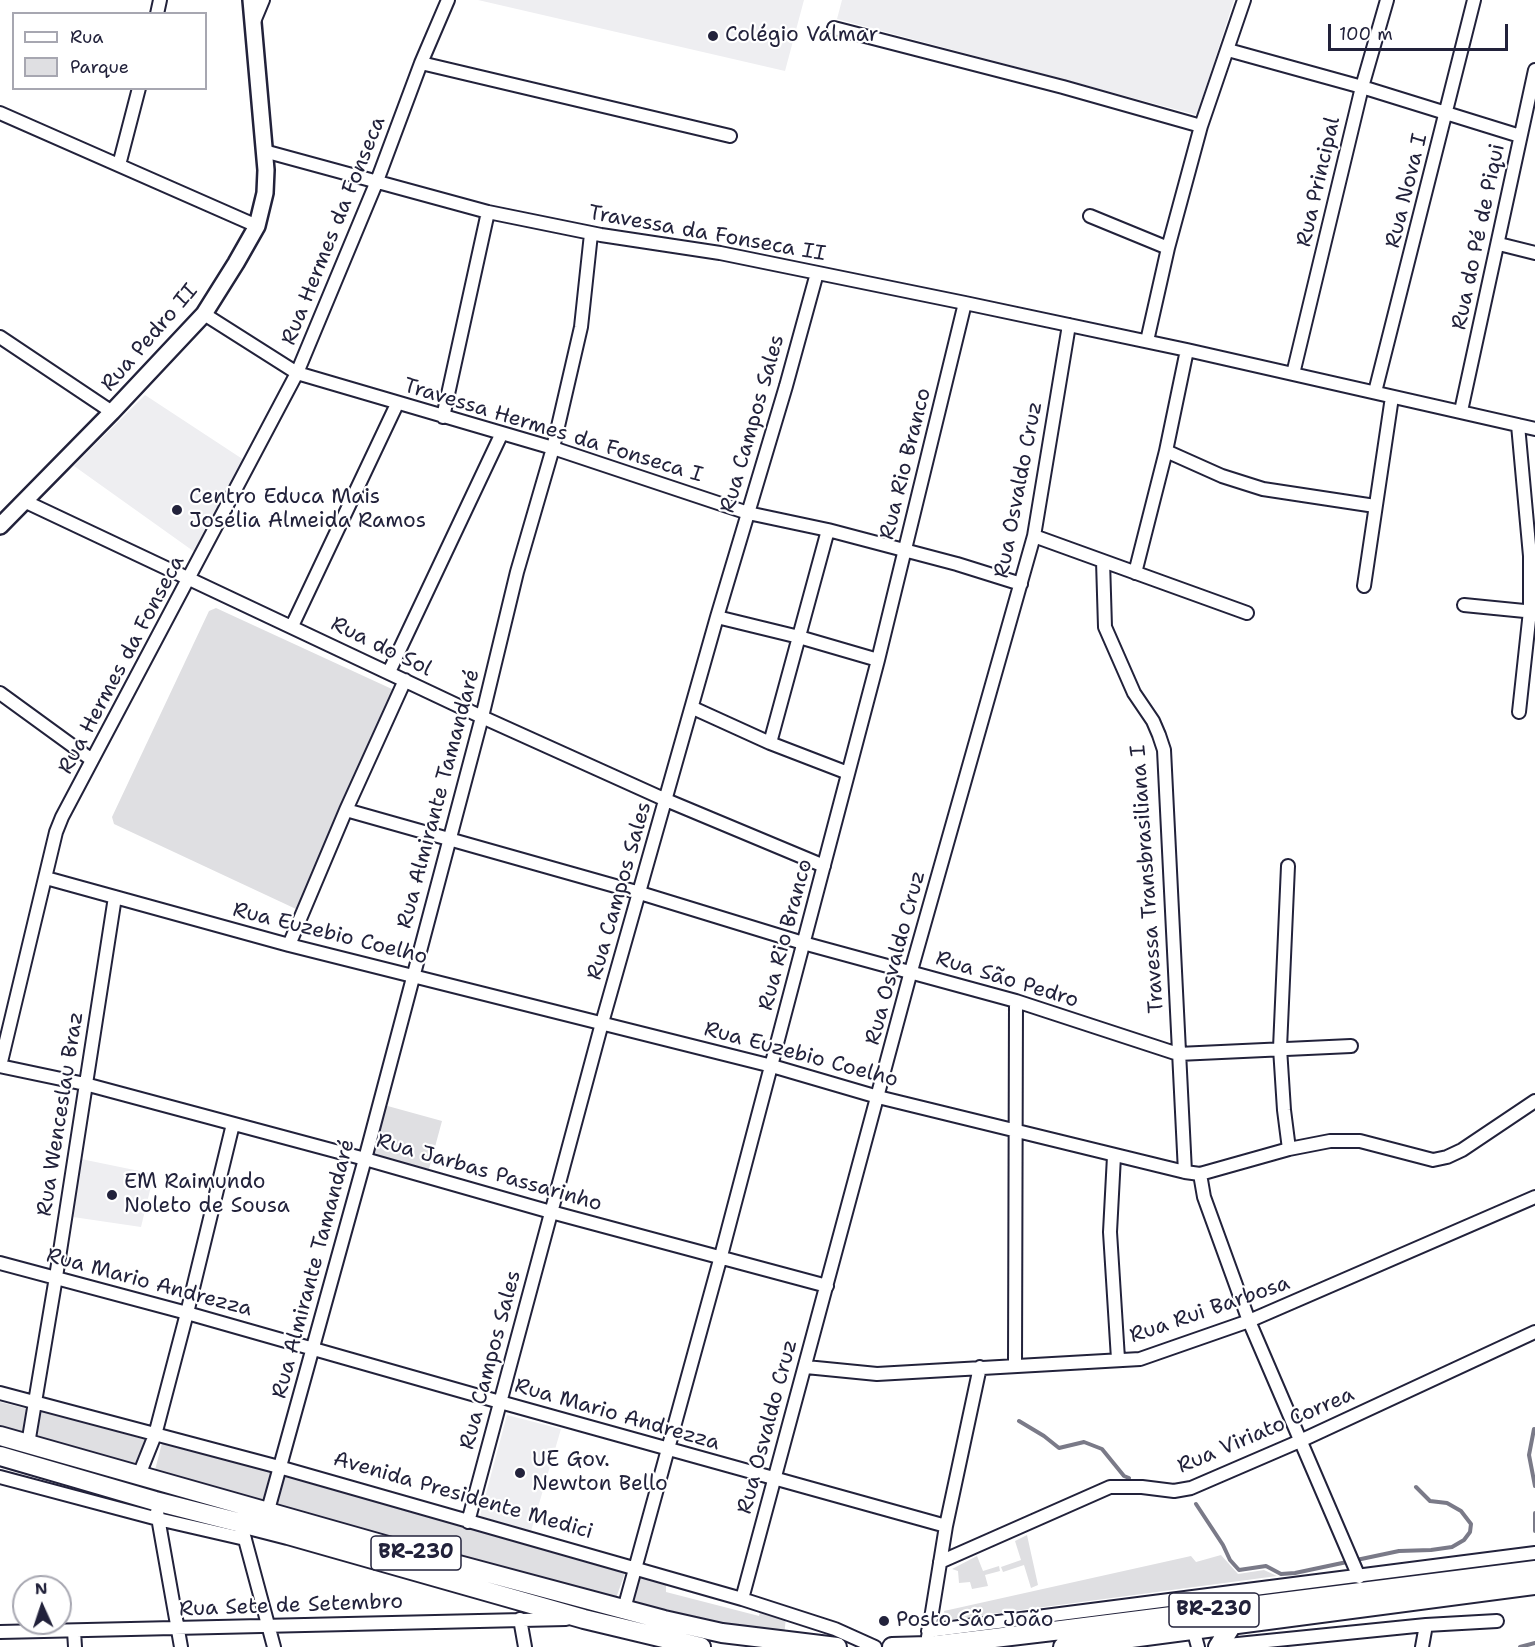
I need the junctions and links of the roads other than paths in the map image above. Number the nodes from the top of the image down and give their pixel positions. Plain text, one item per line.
1 (250, 0) edge
2 (263, 0) edge
3 (448, 0) edge
4 (1244, 0) edge
5 (1387, 0) edge
6 (1474, 0) edge
7 (252, 26) junction
8 (834, 28) dead end
9 (1228, 50) junction
10 (421, 63) junction
11 (1535, 70) edge
12 (1362, 87) junction
13 (139, 90) edge
14 (0, 113) edge
15 (1447, 114) junction
16 (1202, 126) junction
17 (730, 136) dead end
18 (1520, 136) junction
19 (264, 151) junction
20 (119, 165) junction
21 (376, 181) junction
22 (488, 212) junction
23 (1090, 216) dead end
24 (257, 226) junction
25 (591, 234) junction
26 (1499, 244) junction
27 (1167, 248) junction
28 (1535, 254) edge
29 (817, 273) junction
30 (965, 303) junction
31 (204, 314) junction
32 (1068, 325) junction
33 (0, 337) edge
34 (1148, 341) junction
35 (1187, 350) junction
36 (297, 373) junction
37 (1293, 374) junction
38 (1375, 392) junction
39 (1392, 397) junction
40 (397, 404) junction
41 (1461, 411) junction
42 (112, 412) junction
43 (443, 417) junction
44 (1518, 425) junction
45 (1535, 429) edge
46 (501, 435) junction
47 (553, 448) junction
48 (1166, 451) junction
49 (24, 501) junction
50 (1375, 506) junction
51 (748, 513) junction
52 (3, 518) edge
53 (828, 530) junction
54 (1034, 536) junction
55 (905, 550) junction
56 (1103, 561) junction
57 (1135, 573) junction
58 (190, 579) junction
59 (1021, 584) junction
60 (1364, 586) dead end
61 (1464, 605) dead end
62 (1532, 612) edge
63 (1247, 613) dead end
64 (717, 617) junction
65 (292, 626) junction
66 (799, 638) junction
67 (878, 660) junction
68 (389, 672) junction
69 (405, 680) junction
70 (0, 693) edge
71 (693, 708) junction
72 (1519, 712) dead end
73 (482, 717) junction
74 (770, 743) junction
75 (92, 760) junction
76 (848, 773) junction
77 (666, 800) junction
78 (346, 810) junction
79 (449, 838) junction
80 (824, 866) junction
81 (1288, 866) dead end
82 (45, 878) junction
83 (640, 893) junction
84 (115, 897) junction
85 (803, 943) junction
86 (289, 945) junction
87 (911, 971) junction
88 (412, 976) junction
89 (1016, 1001) junction
90 (602, 1023) junction
91 (1351, 1046) dead end
92 (1280, 1048) junction
93 (1178, 1054) junction
94 (0, 1066) edge
95 (772, 1066) junction
96 (86, 1084) junction
97 (878, 1097) junction
98 (1535, 1101) edge
99 (234, 1124) junction
100 (1016, 1129) junction
101 (1289, 1149) junction
102 (1114, 1156) junction
103 (365, 1159) junction
104 (1185, 1172) junction
105 (1200, 1174) junction
106 (1535, 1197) edge
107 (551, 1212) junction
108 (721, 1256) junction
109 (0, 1263) edge
110 (56, 1277) junction
111 (827, 1286) junction
112 (188, 1313) junction
113 (1249, 1321) junction
114 (1535, 1332) edge
115 (313, 1349) junction
116 (1118, 1359) junction
117 (1015, 1365) junction
118 (806, 1367) junction
119 (980, 1367) junction
120 (0, 1393) edge
121 (34, 1402) junction
122 (500, 1402) junction
123 (155, 1435) junction
124 (0, 1436) edge
125 (1299, 1441) junction
126 (28, 1444) junction
127 (667, 1448) junction
128 (0, 1456) edge
129 (107, 1466) junction
130 (279, 1467) junction
131 (139, 1475) junction
132 (0, 1477) edge
133 (774, 1479) junction
134 (100, 1485) junction
135 (157, 1510) junction
136 (268, 1510) junction
137 (468, 1522) junction
138 (946, 1526) junction
139 (243, 1531) junction
140 (1535, 1553) edge
141 (940, 1562) junction
142 (635, 1568) junction
143 (1535, 1570) edge
144 (1359, 1576) junction
145 (1535, 1585) edge
146 (742, 1599) junction
147 (624, 1609) junction
148 (584, 1619) junction
149 (520, 1620) junction
150 (664, 1620) junction
151 (1497, 1621) dead end
152 (1232, 1625) junction
153 (1426, 1625) junction
154 (268, 1626) junction
155 (178, 1629) junction
156 (74, 1630) junction
157 (1193, 1630) edge
158 (0, 1632) edge
159 (1118, 1637) edge
160 (659, 1638) junction
161 (928, 1641) edge
162 (1093, 1645) edge
163 (1218, 1646) edge
164 (75, 1647) edge
165 (181, 1647) edge
166 (274, 1647) edge
167 (525, 1647) edge
168 (701, 1647) edge
169 (837, 1647) edge
170 (875, 1647) edge
171 (892, 1647) edge
172 (1063, 1647) edge
173 (1422, 1647) edge

1 - 7 street, Rua Pedro II
2 - 7 street
3 - 10 street, Rua Hermes da Fonseca
4 - 9 street
5 - 12 street, Rua Principal
6 - 15 street, Rua Nova I
7 - 19 street, Rua Pedro II
8 - 16 street
9 - 12 street
9 - 16 street
10 - 17 street
10 - 21 street, Rua Hermes da Fonseca
11 - 18 street, Rua do Pé de Piqui
12 - 15 street
12 - 37 street, Rua Principal
13 - 20 street
14 - 20 street
15 - 18 street
15 - 38 street, Rua Nova I
16 - 27 street
18 - 26 street, Rua do Pé de Piqui
19 - 21 street, Travessa da Fonseca II
19 - 24 street, Rua Pedro II
20 - 24 street
21 - 22 street, Travessa da Fonseca II
21 - 36 street, Rua Hermes da Fonseca
22 - 25 street, Travessa da Fonseca II
22 - 43 street
23 - 27 street
24 - 31 street, Rua Pedro II
25 - 29 street, Travessa da Fonseca II
25 - 47 street, Rua Almirante Tamandaré
26 - 28 street
26 - 41 street, Rua do Pé de Piqui
27 - 34 street
29 - 30 street, Travessa da Fonseca II
29 - 51 street, Rua Campos Sales
30 - 32 street, Travessa da Fonseca II
30 - 55 street, Rua Rio Branco
31 - 36 street, Travessa Hermes da Fonseca I
31 - 42 street, Rua Pedro II
32 - 34 street, Travessa da Fonseca II
32 - 54 street, Rua Osvaldo Cruz
33 - 42 street
34 - 35 street, Travessa da Fonseca II
35 - 37 street, Travessa da Fonseca II
35 - 48 street
36 - 40 street, Travessa Hermes da Fonseca I
36 - 58 street, Rua Hermes da Fonseca
37 - 38 street, Travessa da Fonseca II
38 - 39 street, Travessa da Fonseca II
39 - 41 street, Travessa da Fonseca II
39 - 50 street
40 - 43 street, Travessa Hermes da Fonseca I
40 - 65 street
41 - 44 street, Travessa da Fonseca II
42 - 49 street, Rua Pedro II
43 - 46 street, Travessa Hermes da Fonseca I
44 - 45 street, Travessa da Fonseca II
44 - 62 street
46 - 47 street, Travessa Hermes da Fonseca I
46 - 68 street
47 - 51 street, Travessa Hermes da Fonseca I
47 - 73 street, Rua Almirante Tamandaré
48 - 50 street
48 - 57 street
49 - 52 street, Rua Pedro II
49 - 58 street, Rua do Sol
50 - 60 street
51 - 53 street, Travessa Hermes da Fonseca I
51 - 64 street, Rua Campos Sales
53 - 55 street, Travessa Hermes da Fonseca I
53 - 66 street
54 - 56 street
54 - 59 street, Rua Osvaldo Cruz
55 - 59 street, Travessa Hermes da Fonseca I
55 - 67 street, Rua Rio Branco
56 - 57 street
56 - 93 street, Travessa Transbrasiliana I
57 - 63 street
58 - 65 street, Rua do Sol
58 - 75 street, Rua Hermes da Fonseca
59 - 87 street, Rua Osvaldo Cruz
61 - 62 street
62 - 72 street
64 - 66 street
64 - 71 street, Rua Campos Sales
65 - 68 street, Rua do Sol
66 - 67 street
66 - 74 street
67 - 76 street, Rua Rio Branco
68 - 69 street, Rua do Sol
69 - 73 street, Rua do Sol
69 - 78 street
70 - 75 street
71 - 74 street
71 - 77 street, Rua Campos Sales
73 - 77 street, Rua do Sol
73 - 79 street, Rua Almirante Tamandaré
74 - 76 street
75 - 82 street, Rua Hermes da Fonseca
76 - 80 street, Rua Rio Branco
77 - 80 street, Rua do Sol
77 - 83 street, Rua Campos Sales
78 - 79 street, Rua São Pedro
78 - 86 street
79 - 83 street, Rua São Pedro
79 - 88 street, Rua Almirante Tamandaré
80 - 85 street, Rua Rio Branco
81 - 92 street
82 - 84 street, Rua Euzebio Coelho
82 - 94 street, Rua Hermes da Fonseca
83 - 85 street, Rua São Pedro
83 - 90 street, Rua Campos Sales
84 - 86 street, Rua Euzebio Coelho
84 - 96 street, Rua Wenceslau Braz
85 - 87 street, Rua São Pedro
85 - 95 street, Rua Rio Branco
86 - 88 street, Rua Euzebio Coelho
87 - 89 street, Rua São Pedro
87 - 97 street, Rua Osvaldo Cruz
88 - 90 street, Rua Euzebio Coelho
88 - 103 street, Rua Almirante Tamandaré
89 - 93 street, Rua São Pedro
89 - 100 street
90 - 95 street, Rua Euzebio Coelho
90 - 107 street, Rua Campos Sales
91 - 92 street, Rua São Pedro
92 - 93 street, Rua São Pedro
92 - 101 street
93 - 104 street, Travessa Transbrasiliana I
94 - 96 street, Rua Jarbas Passarinho
95 - 97 street, Rua Euzebio Coelho
95 - 108 street, Rua Rio Branco
96 - 99 street, Rua Jarbas Passarinho
96 - 110 street, Rua Wenceslau Braz
97 - 100 street, Rua Euzebio Coelho
97 - 111 street, Rua Osvaldo Cruz
98 - 101 street, Rua Euzebio Coelho
99 - 103 street, Rua Jarbas Passarinho
99 - 112 street
100 - 102 street, Rua Euzebio Coelho
100 - 117 street
101 - 105 street, Rua Euzebio Coelho
102 - 104 street, Rua Euzebio Coelho
102 - 116 street
103 - 107 street, Rua Jarbas Passarinho
103 - 115 street, Rua Almirante Tamandaré
104 - 105 street, Rua Euzebio Coelho
105 - 113 street
106 - 113 street, Rua Rui Barbosa
107 - 108 street, Rua Jarbas Passarinho
107 - 122 street, Rua Campos Sales
108 - 111 street, Rua Jarbas Passarinho
108 - 127 street, Rua Rio Branco
109 - 110 street, Rua Mario Andrezza
110 - 112 street, Rua Mario Andrezza
110 - 121 street, Rua Wenceslau Braz
111 - 118 street, Rua Osvaldo Cruz
112 - 115 street, Rua Mario Andrezza
112 - 123 street
113 - 116 street, Rua Rui Barbosa
113 - 125 street
114 - 125 street, Rua Viriato Correa
115 - 122 street, Rua Mario Andrezza
115 - 130 street, Rua Almirante Tamandaré
116 - 117 street, Rua Rui Barbosa
117 - 119 street, Rua Rui Barbosa
118 - 119 street, Rua Rui Barbosa
118 - 133 street, Rua Osvaldo Cruz
119 - 138 street
120 - 121 street, Avenida Presidente Medici
121 - 123 street, Avenida Presidente Medici
121 - 126 street, Rua Wenceslau Braz
122 - 127 street, Rua Mario Andrezza
122 - 137 street, Rua Campos Sales
123 - 130 street, Avenida Presidente Medici
123 - 131 street
124 - 126 main road, BR-230
125 - 141 street, Rua Viriato Correa
125 - 144 street
126 - 129 main road, BR-230
127 - 133 street, Rua Mario Andrezza
127 - 142 street, Rua Rio Branco
128 - 134 main road, BR-230
129 - 131 main road, BR-230
129 - 134 main road
130 - 136 street, Rua Almirante Tamandaré
130 - 137 street, Avenida Presidente Medici
131 - 136 main road, BR-230
132 - 135 street
133 - 138 street, Rua Mario Andrezza
133 - 146 street, Rua Osvaldo Cruz
134 - 135 main road, BR-230
135 - 139 main road, BR-230
135 - 155 street
136 - 147 main road, BR-230
137 - 142 street, Avenida Presidente Medici
138 - 141 street
139 - 148 main road, BR-230
139 - 154 street
140 - 144 street
141 - 161 street
142 - 146 street, Avenida Presidente Medici
142 - 147 street, Rua Rio Branco
143 - 157 main road, BR-230
144 - 161 street
145 - 152 main road, BR-230
146 - 170 street, Avenida Presidente Medici
147 - 150 main road, BR-230
148 - 149 street, Rua Sete de Setembro
148 - 160 main road, BR-230
149 - 154 street, Rua Sete de Setembro
149 - 167 street
150 - 160 main road
150 - 169 main road, BR-230
151 - 153 street
152 - 157 main road, BR-230
152 - 163 main road
153 - 163 street
153 - 173 street
154 - 155 street, Rua Sete de Setembro
154 - 166 street
155 - 156 street, Rua Sete de Setembro
155 - 165 street
156 - 158 street, Rua Sete de Setembro
156 - 164 street
157 - 159 main road, BR-230
159 - 161 main road, BR-230
159 - 162 main road, BR-230
160 - 168 main road, BR-230
161 - 171 main road, BR-230
162 - 172 main road, BR-230

